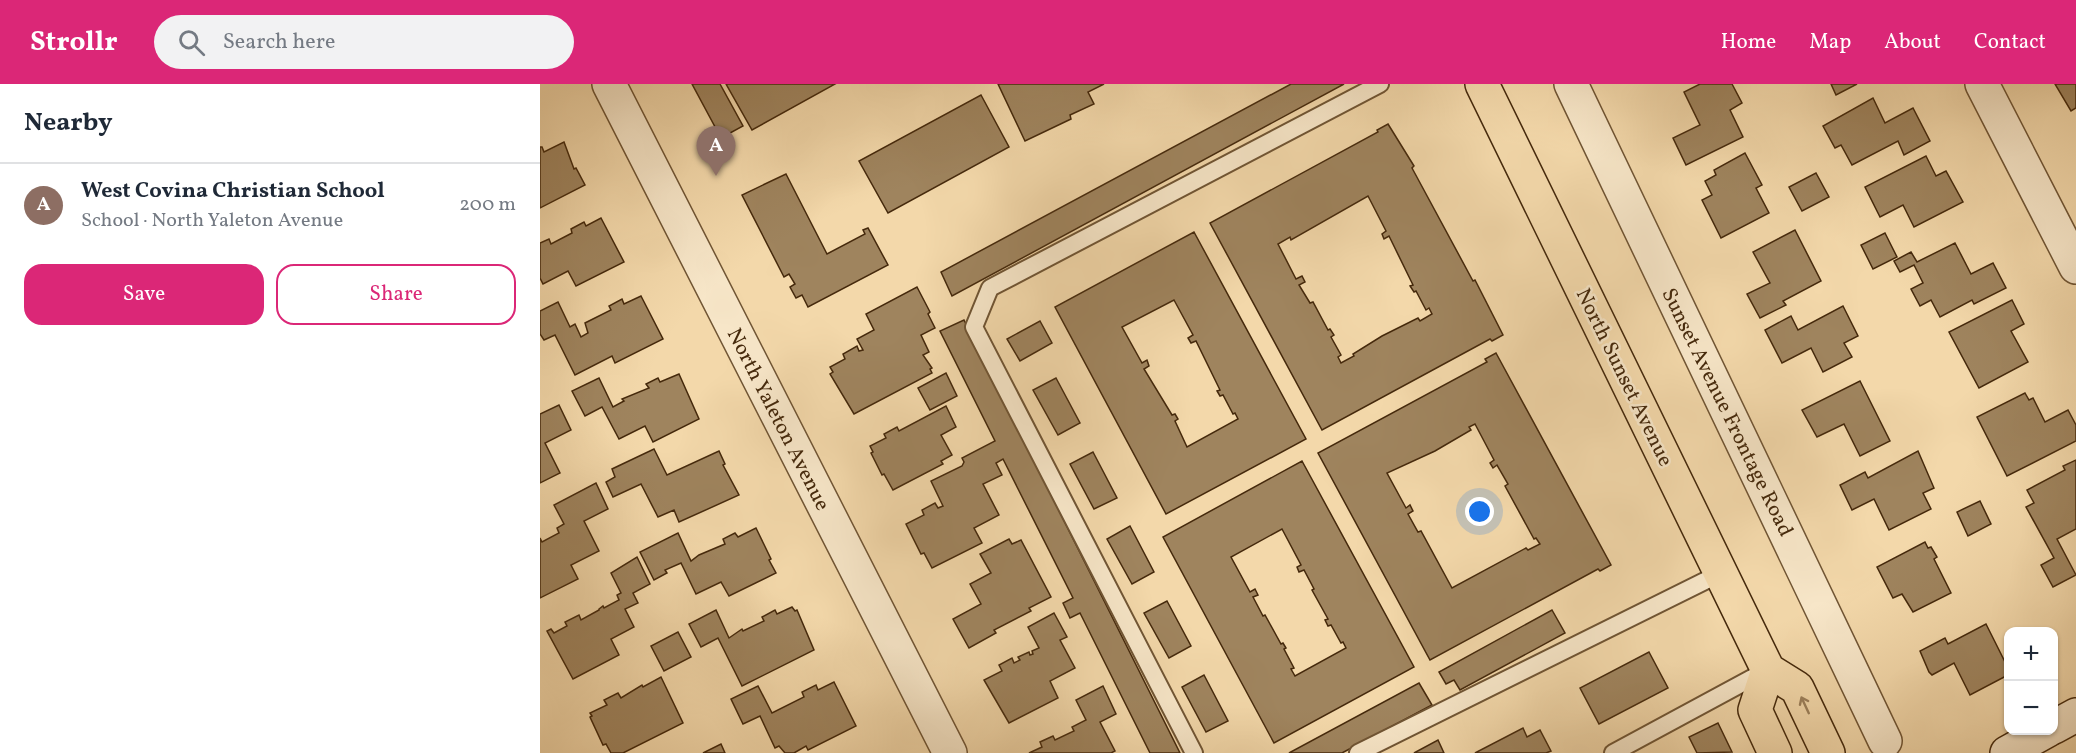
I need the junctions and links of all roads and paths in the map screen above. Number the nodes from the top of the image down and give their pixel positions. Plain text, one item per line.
1 (609, 84) edge
2 (1380, 84) edge
3 (1482, 84) edge
4 (1570, 84) edge
5 (1982, 84) edge
6 (2076, 267) edge
7 (1721, 573) junction
8 (1768, 670) junction
9 (2076, 715) edge
10 (2058, 725) edge
11 (2039, 735) edge
12 (1885, 741) dead end
13 (950, 753) edge
14 (1194, 753) edge
15 (1358, 753) edge
16 (1613, 753) edge
17 (1775, 753) edge
18 (1828, 753) edge
19 (2007, 753) edge

1 - 13 street, North Yaleton Avenue
2 - 14 lane
3 - 7 main road, North Sunset Avenue
4 - 12 street, Sunset Avenue Frontage Road
5 - 6 street
7 - 8 main road, North Sunset Avenue
7 - 15 lane
8 - 16 lane
8 - 17 main road
18 -> 8 main road
9 - 10 street
11 - 19 street

